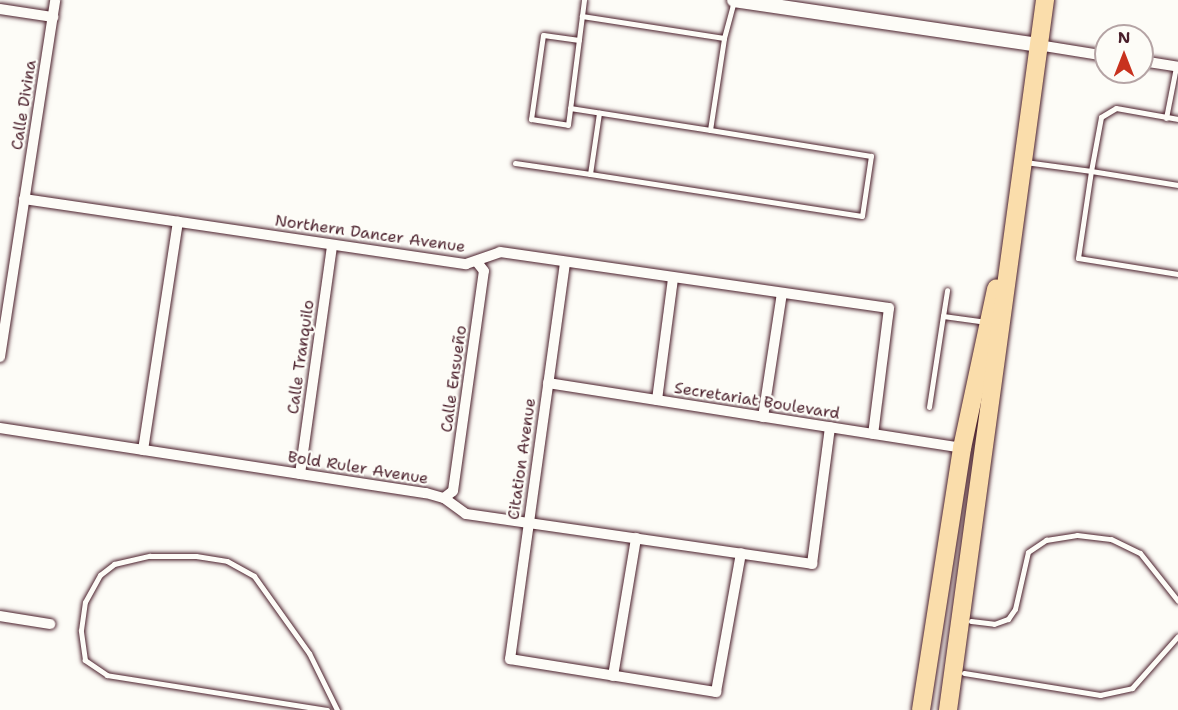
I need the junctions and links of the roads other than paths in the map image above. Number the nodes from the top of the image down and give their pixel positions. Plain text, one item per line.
1 (55, 0) edge
2 (584, 0) edge
3 (734, 0) edge
4 (1045, 0) edge
5 (0, 9) edge
6 (582, 16) junction
7 (52, 17) junction
8 (724, 38) junction
9 (579, 40) junction
10 (1038, 45) junction
11 (1094, 54) edge
12 (1154, 63) edge
13 (1177, 67) edge
14 (570, 108) junction
15 (600, 113) junction
16 (1166, 118) junction
17 (1178, 119) edge
18 (710, 130) junction
19 (1021, 161) junction
20 (515, 163) dead end
21 (1091, 171) junction
22 (590, 174) junction
23 (1178, 185) edge
24 (1017, 187) junction
25 (24, 199) junction
26 (178, 222) junction
27 (332, 245) junction
28 (1011, 260) junction
29 (477, 262) junction
30 (565, 263) junction
31 (1178, 274) edge
32 (673, 278) junction
33 (947, 290) dead end
34 (782, 293) junction
35 (944, 316) junction
36 (989, 322) junction
37 (0, 357) edge
38 (548, 383) junction
39 (657, 400) junction
40 (929, 407) dead end
41 (763, 417) junction
42 (830, 427) junction
43 (0, 429) edge
44 (873, 434) junction
45 (962, 448) junction
46 (143, 450) junction
47 (300, 474) junction
48 (444, 498) junction
49 (529, 523) junction
50 (636, 538) junction
51 (741, 553) junction
52 (1178, 601) edge
53 (0, 616) edge
54 (971, 621) junction
55 (50, 624) dead end
56 (1178, 636) edge
57 (964, 673) junction
58 (613, 676) junction
59 (327, 710) edge
60 (337, 710) edge
61 (921, 710) edge
62 (948, 710) edge
63 (960, 710) edge

1 - 7 street, Calle Divina
2 - 6 lane
3 - 8 lane
3 - 10 street
4 - 10 main road
5 - 7 street
6 - 8 lane
6 - 9 lane
7 - 25 street, Calle Divina
8 - 18 lane
9 - 14 lane
9 - 14 lane
10 - 11 street
10 - 19 main road
12 - 13 street
13 - 16 lane
14 - 15 lane
15 - 18 lane
15 - 22 lane
16 - 17 lane
16 - 21 lane
18 - 22 lane
19 - 21 lane
19 - 24 main road
20 - 22 lane
21 - 23 lane
21 - 31 lane
24 - 28 main road
24 - 36 main road
25 - 26 street, Northern Dancer Avenue
25 - 37 street, Calle Divina
26 - 27 street, Northern Dancer Avenue
26 - 46 street
27 - 29 street, Northern Dancer Avenue
27 - 47 street, Calle Tranquilo
28 - 54 main road
28 - 62 main road
29 - 30 street, Northern Dancer Avenue
29 - 48 street, Calle Ensueño
30 - 32 street, Northern Dancer Avenue
30 - 38 street, Citation Avenue
32 - 34 street, Northern Dancer Avenue
32 - 39 street
33 - 35 lane
34 - 41 street
34 - 44 street, Northern Dancer Avenue
35 - 36 lane
35 - 40 lane
36 - 45 main road
38 - 39 street, Secretariat Boulevard
38 - 49 street, Citation Avenue
39 - 41 street, Secretariat Boulevard
41 - 42 street, Secretariat Boulevard
42 - 44 street, Secretariat Boulevard
42 - 51 street, Bold Ruler Avenue
43 - 46 street, Bold Ruler Avenue
44 - 45 street, Secretariat Boulevard
45 - 61 main road
46 - 47 street, Bold Ruler Avenue
47 - 48 street, Bold Ruler Avenue
48 - 49 street, Bold Ruler Avenue
49 - 50 street, Bold Ruler Avenue
49 - 58 street, Citation Avenue
50 - 51 street, Bold Ruler Avenue
50 - 58 street
51 - 58 street
52 - 54 lane
53 - 55 street
54 - 57 main road
56 - 57 lane
57 - 63 main road
59 - 60 lane

